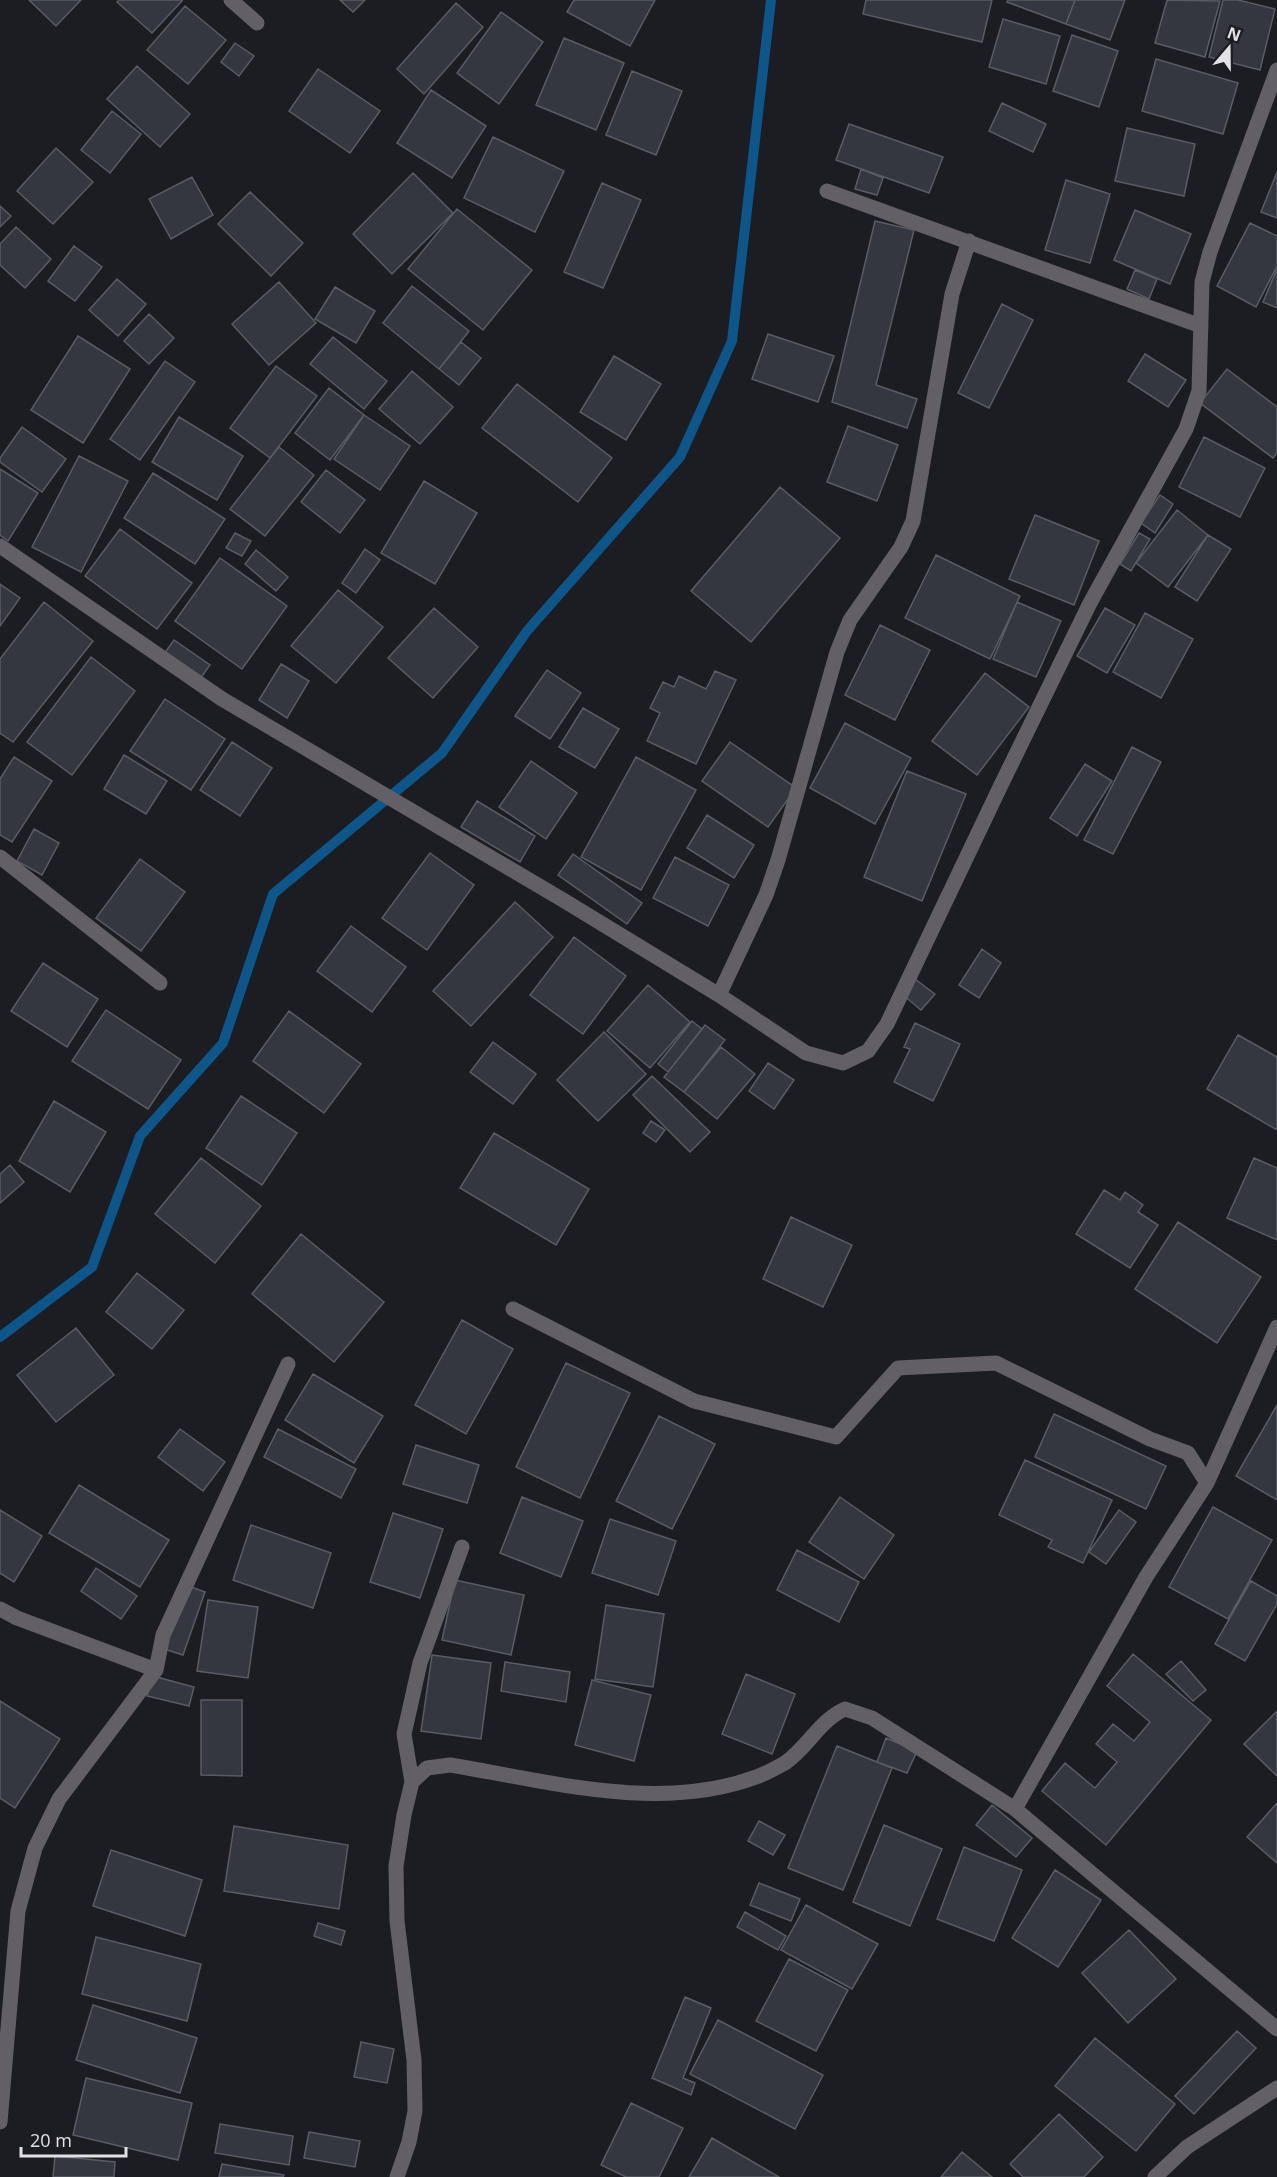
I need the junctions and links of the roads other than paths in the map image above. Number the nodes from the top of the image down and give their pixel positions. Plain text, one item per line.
1 (231, 0) edge
2 (257, 23) dead end
3 (1277, 70) edge
4 (827, 191) dead end
5 (969, 240) junction
6 (1201, 326) junction
7 (0, 546) edge
8 (0, 857) edge
9 (160, 983) dead end
10 (719, 995) junction
11 (513, 1309) dead end
12 (1277, 1327) edge
13 (288, 1364) dead end
14 (1207, 1483) junction
15 (462, 1547) dead end
16 (0, 1609) edge
17 (156, 1670) junction
18 (412, 1782) junction
19 (1015, 1809) junction
20 (1277, 2029) edge
21 (1277, 2088) edge
22 (0, 2122) edge
23 (397, 2177) edge
24 (1155, 2177) edge

1 - 2 street
3 - 6 street
4 - 5 street
5 - 6 street
5 - 10 street
6 - 10 street
7 - 10 street
8 - 9 street
11 - 14 street
12 - 14 street
13 - 17 street
14 - 19 street
15 - 18 street
16 - 17 street
17 - 22 street
18 - 19 street
18 - 23 street
19 - 20 street
21 - 24 street

